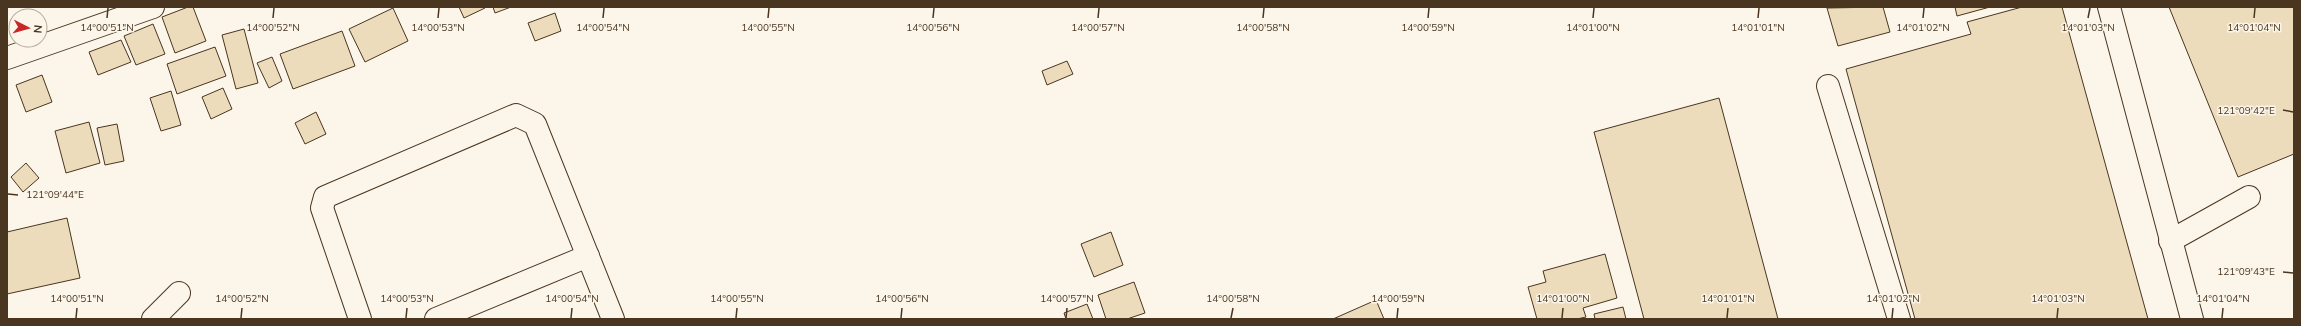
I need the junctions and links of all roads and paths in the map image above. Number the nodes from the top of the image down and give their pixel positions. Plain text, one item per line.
1 (153, 7) edge
2 (2109, 7) edge
3 (7, 58) edge
4 (1828, 86) dead end
5 (2249, 197) dead end
6 (2170, 241) junction
7 (588, 256) junction
8 (179, 293) dead end
9 (153, 319) edge
10 (360, 319) edge
11 (436, 319) edge
12 (613, 319) edge
13 (1899, 319) edge
14 (2192, 319) edge

1 - 3 street
2 - 6 street
4 - 13 street
5 - 6 street
6 - 14 street
7 - 10 street
7 - 11 street
7 - 12 street
8 - 9 street

